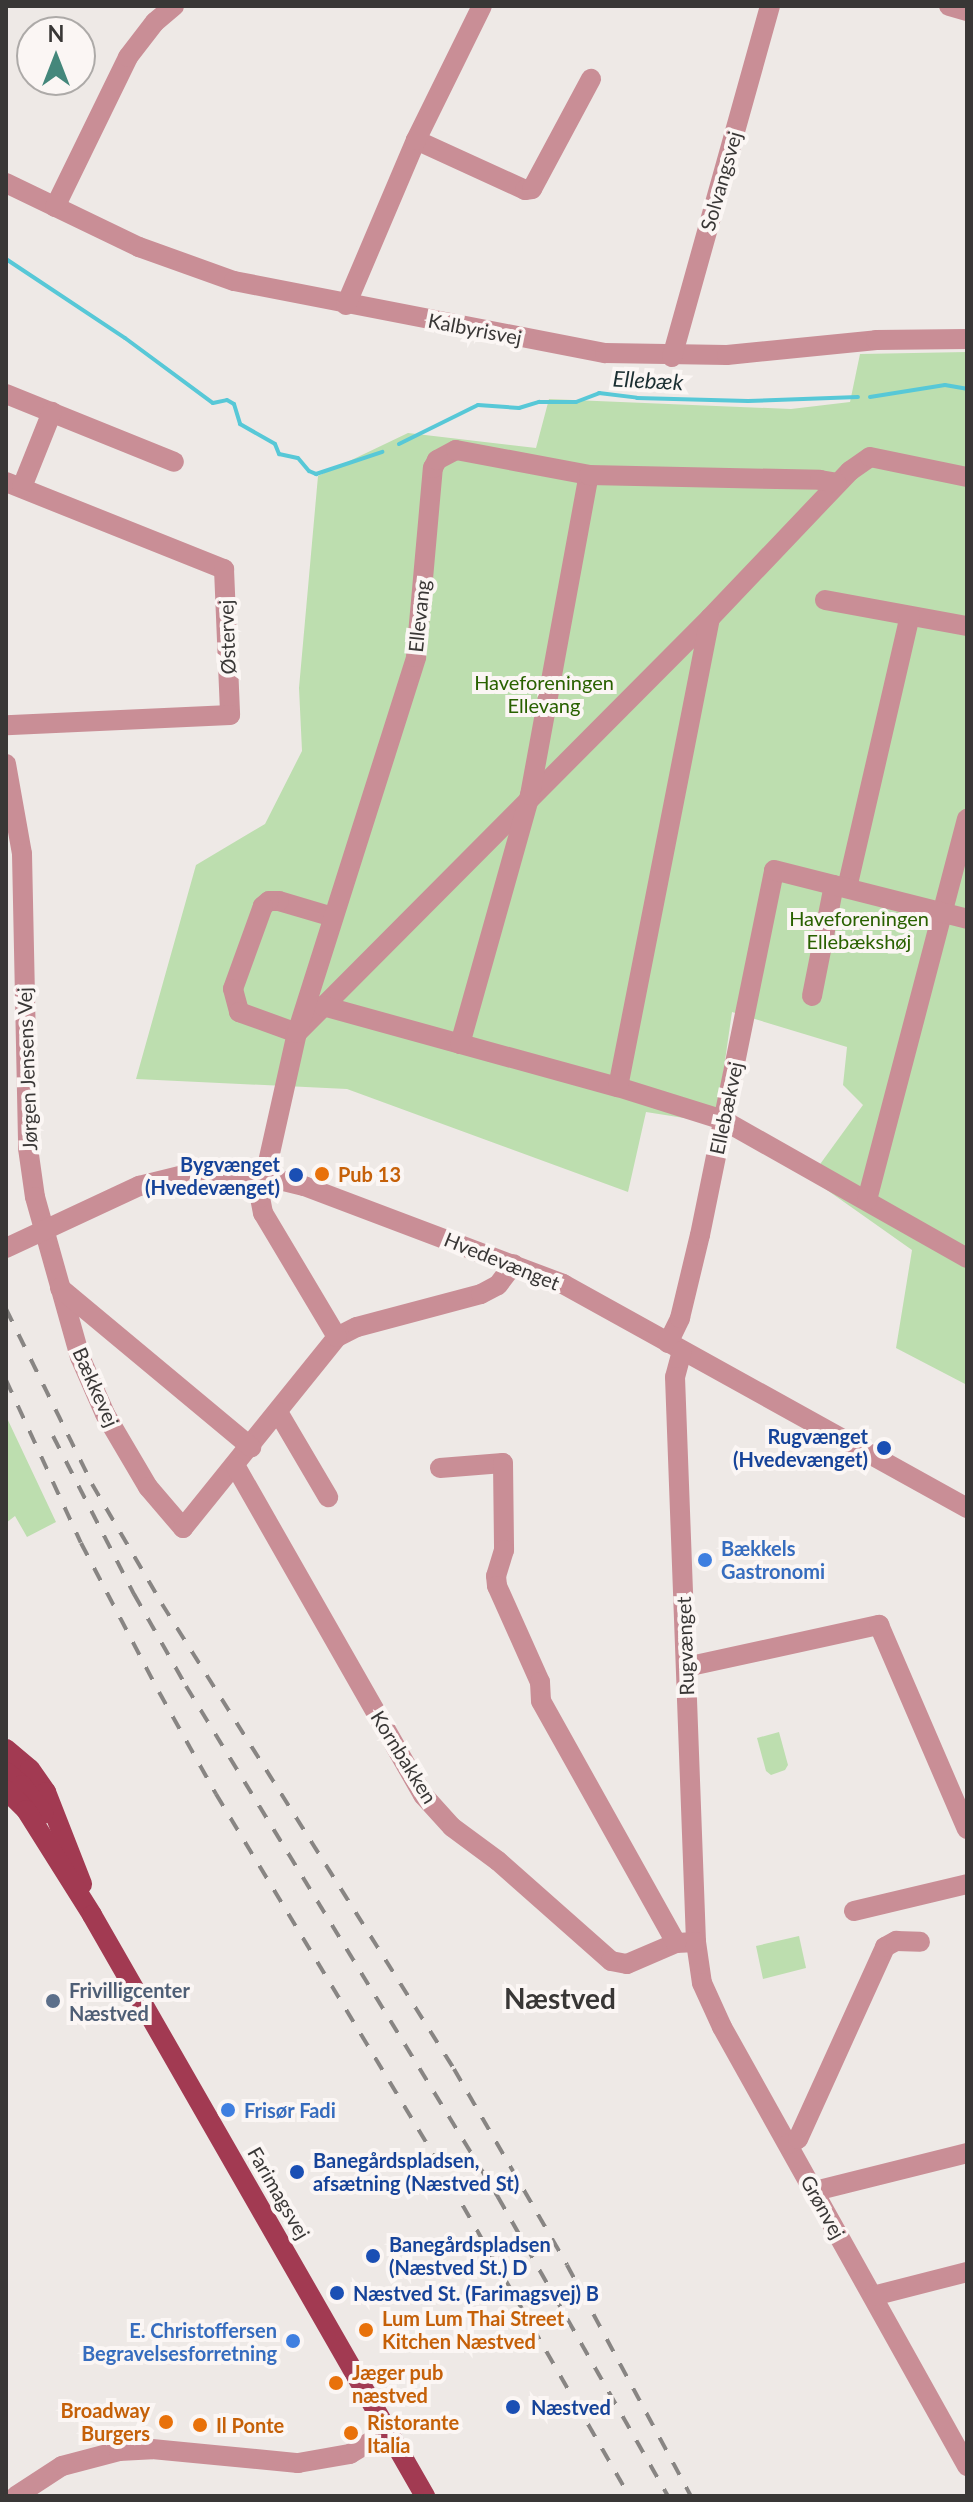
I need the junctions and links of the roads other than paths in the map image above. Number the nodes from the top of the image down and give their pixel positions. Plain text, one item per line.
1 (174, 6) edge
2 (482, 6) edge
3 (770, 6) edge
4 (949, 6) edge
5 (967, 11) edge
6 (591, 79) dead end
7 (416, 140) junction
8 (6, 183) edge
9 (55, 207) junction
10 (346, 305) junction
11 (967, 339) edge
12 (672, 357) junction
13 (6, 394) edge
14 (52, 412) junction
15 (174, 462) dead end
16 (589, 475) junction
17 (967, 477) edge
18 (837, 483) junction
19 (14, 484) edge
20 (825, 600) dead end
21 (910, 616) junction
22 (710, 618) junction
23 (967, 626) edge
24 (6, 725) edge
25 (6, 764) edge
26 (530, 795) junction
27 (967, 819) edge
28 (841, 886) junction
29 (942, 912) junction
30 (333, 917) junction
31 (967, 919) edge
32 (812, 996) dead end
33 (323, 1006) junction
34 (297, 1033) junction
35 (460, 1044) junction
36 (618, 1087) junction
37 (723, 1120) junction
38 (263, 1176) junction
39 (867, 1200) junction
40 (43, 1230) junction
41 (6, 1248) edge
42 (967, 1258) edge
43 (514, 1264) junction
44 (60, 1288) junction
45 (337, 1337) junction
46 (675, 1347) junction
47 (278, 1412) junction
48 (251, 1447) junction
49 (236, 1467) junction
50 (440, 1468) dead end
51 (328, 1497) dead end
52 (967, 1508) edge
53 (686, 1667) junction
54 (6, 1749) edge
55 (6, 1772) edge
56 (6, 1790) edge
57 (967, 1829) edge
58 (66, 1837) junction
59 (967, 1884) edge
60 (854, 1911) dead end
61 (92, 1915) junction
62 (686, 1942) junction
63 (920, 1942) dead end
64 (788, 2144) junction
65 (967, 2153) edge
66 (815, 2191) junction
67 (967, 2272) edge
68 (873, 2296) junction
69 (388, 2431) junction
70 (967, 2464) edge
71 (16, 2496) edge
72 (425, 2496) edge

1 - 9 street
2 - 7 street
3 - 12 street, Solvangsvej
4 - 5 street
6 - 7 street
7 - 10 street
8 - 9 street, Kalbyrisvej
9 - 10 street, Kalbyrisvej
10 - 12 street, Kalbyrisvej
11 - 12 street, Kalbyrisvej
13 - 14 street
14 - 15 street
14 - 19 street
16 - 18 street, Ellevang
16 - 26 street
16 - 30 street, Ellevang
17 - 18 street
18 - 22 street
19 - 24 street, Østervej
20 - 21 street
21 - 23 street
21 - 28 street
22 - 26 street
22 - 36 street
25 - 40 street, Jørgen Jensens Vej
26 - 33 street
26 - 35 street
27 - 29 street
28 - 29 street
28 - 32 street
28 - 37 street, Ellebækvej
29 - 31 street
29 - 39 street
30 - 34 street, Ellevang
30 - 34 street
33 - 34 street
33 - 35 street
34 - 38 street, Ellevang
35 - 36 street
36 - 37 street
37 - 39 street
37 - 46 street, Ellebækvej
38 - 40 street, Hvedevænget
38 - 43 street, Hvedevænget
38 - 45 street, Ellevang
39 - 42 street
40 - 41 street, Hvedevænget
40 - 44 street, Bækkevej
43 - 45 street
43 - 46 street, Hvedevænget
44 - 48 street
44 - 49 street, Bækkevej
45 - 47 street
46 - 52 street, Hvedevænget
46 - 53 street, Rugvænget
47 - 48 street
47 - 51 street
48 - 49 street
49 - 62 street, Kornbakken
50 - 62 street
53 - 57 street
53 - 62 street, Rugvænget
54 - 58 main road, Farimagsvej
55 - 58 main road
56 - 61 main road, Farimagsvej
58 - 61 main road, Farimagsvej
59 - 60 street
61 - 69 main road, Farimagsvej
62 - 64 street, Grønvej
63 - 64 street
64 - 66 street, Grønvej
65 - 66 street
66 - 68 street, Grønvej
67 - 68 street
68 - 70 street, Grønvej
69 - 71 street
69 - 72 main road, Farimagsvej

